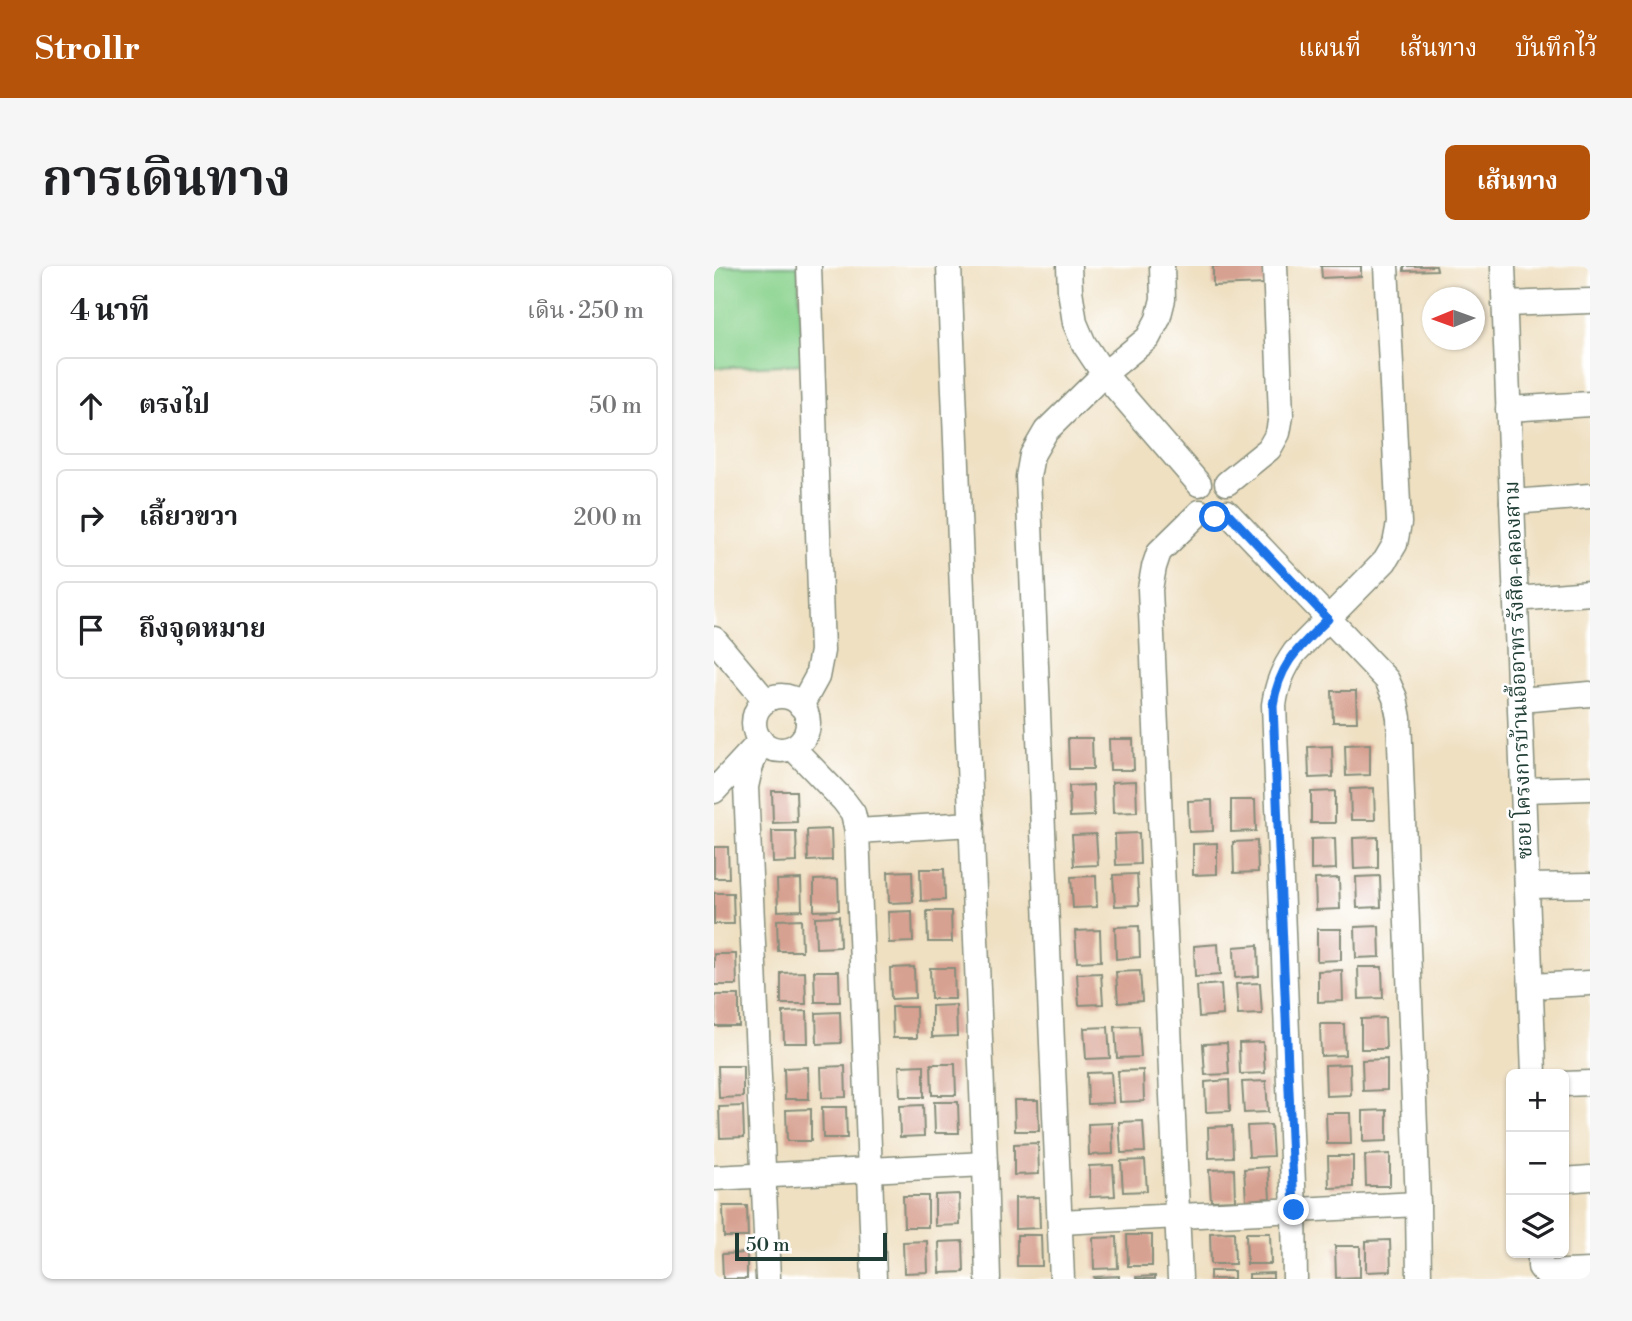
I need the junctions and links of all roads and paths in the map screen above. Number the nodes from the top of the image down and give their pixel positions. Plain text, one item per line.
1 (808, 266) edge
2 (949, 266) edge
3 (1069, 266) edge
4 (1162, 266) edge
5 (1275, 266) edge
6 (1386, 266) edge
7 (1503, 266) edge
8 (1590, 301) edge
9 (1504, 304) junction
10 (1104, 374) junction
11 (1590, 404) edge
12 (1508, 410) junction
13 (1227, 482) junction
14 (1199, 484) junction
15 (1590, 496) edge
16 (1512, 502) junction
17 (1200, 512) junction
18 (1227, 512) junction
19 (1590, 593) edge
20 (1516, 599) junction
21 (1328, 619) junction
22 (714, 639) edge
23 (1590, 694) edge
24 (1520, 700) junction
25 (766, 701) junction
26 (802, 706) junction
27 (760, 740) junction
28 (793, 748) junction
29 (1590, 788) edge
30 (1523, 790) junction
31 (714, 791) edge
32 (972, 824) junction
33 (857, 831) junction
34 (1527, 886) junction
35 (1590, 886) edge
36 (1590, 983) edge
37 (1531, 986) junction
38 (1534, 1069) edge
39 (1590, 1083) edge
40 (1569, 1084) edge
41 (985, 1164) junction
42 (870, 1170) junction
43 (763, 1175) junction
44 (714, 1178) edge
45 (1590, 1178) edge
46 (1569, 1180) edge
47 (1418, 1204) junction
48 (1294, 1210) junction
49 (1177, 1216) junction
50 (1060, 1222) junction
51 (1540, 1258) edge
52 (1590, 1271) edge
53 (768, 1279) edge
54 (874, 1279) edge
55 (988, 1279) edge
56 (1062, 1279) edge
57 (1180, 1279) edge
58 (1295, 1279) edge
59 (1419, 1279) edge

1 - 26 street
2 - 32 street
3 - 10 street
4 - 10 street
5 - 13 street
6 - 21 street
7 - 9 street, ซอย โครงการบ้านเอื้ออาทร รังสิต-คลองสาม
8 - 9 street
9 - 12 street, ซอย โครงการบ้านเอื้ออาทร รังสิต-คลองสาม
10 - 14 street
10 - 50 street
11 - 12 street
12 - 16 street, ซอย โครงการบ้านเอื้ออาทร รังสิต-คลองสาม
13 - 14 street
13 - 18 street
14 - 17 street
15 - 16 street
16 - 20 street, ซอย โครงการบ้านเอื้ออาทร รังสิต-คลองสาม
17 - 18 street
17 - 49 street
18 - 21 street
19 - 20 street
20 - 24 street, ซอย โครงการบ้านเอื้ออาทร รังสิต-คลองสาม
21 - 47 street
21 - 48 street
22 - 25 street
23 - 24 street
24 - 30 street, ซอย โครงการบ้านเอื้ออาทร รังสิต-คลองสาม
25 - 26 street
25 - 27 street
26 - 28 street
27 - 28 street
27 - 31 street
27 - 43 street
28 - 33 street
29 - 30 street
30 - 34 street, ซอย โครงการบ้านเอื้ออาทร รังสิต-คลองสาม
32 - 33 street
32 - 41 street
33 - 42 street
34 - 35 street
34 - 37 street, ซอย โครงการบ้านเอื้ออาทร รังสิต-คลองสาม
36 - 37 street
37 - 38 street, ซอย โครงการบ้านเอื้ออาทร รังสิต-คลองสาม
39 - 40 street
41 - 42 street
41 - 55 street
42 - 43 street
42 - 54 street
43 - 44 street
43 - 53 street
45 - 46 street
47 - 48 street
47 - 59 street
48 - 49 street
48 - 58 street
49 - 50 street
49 - 57 street
50 - 56 street
51 - 52 street

